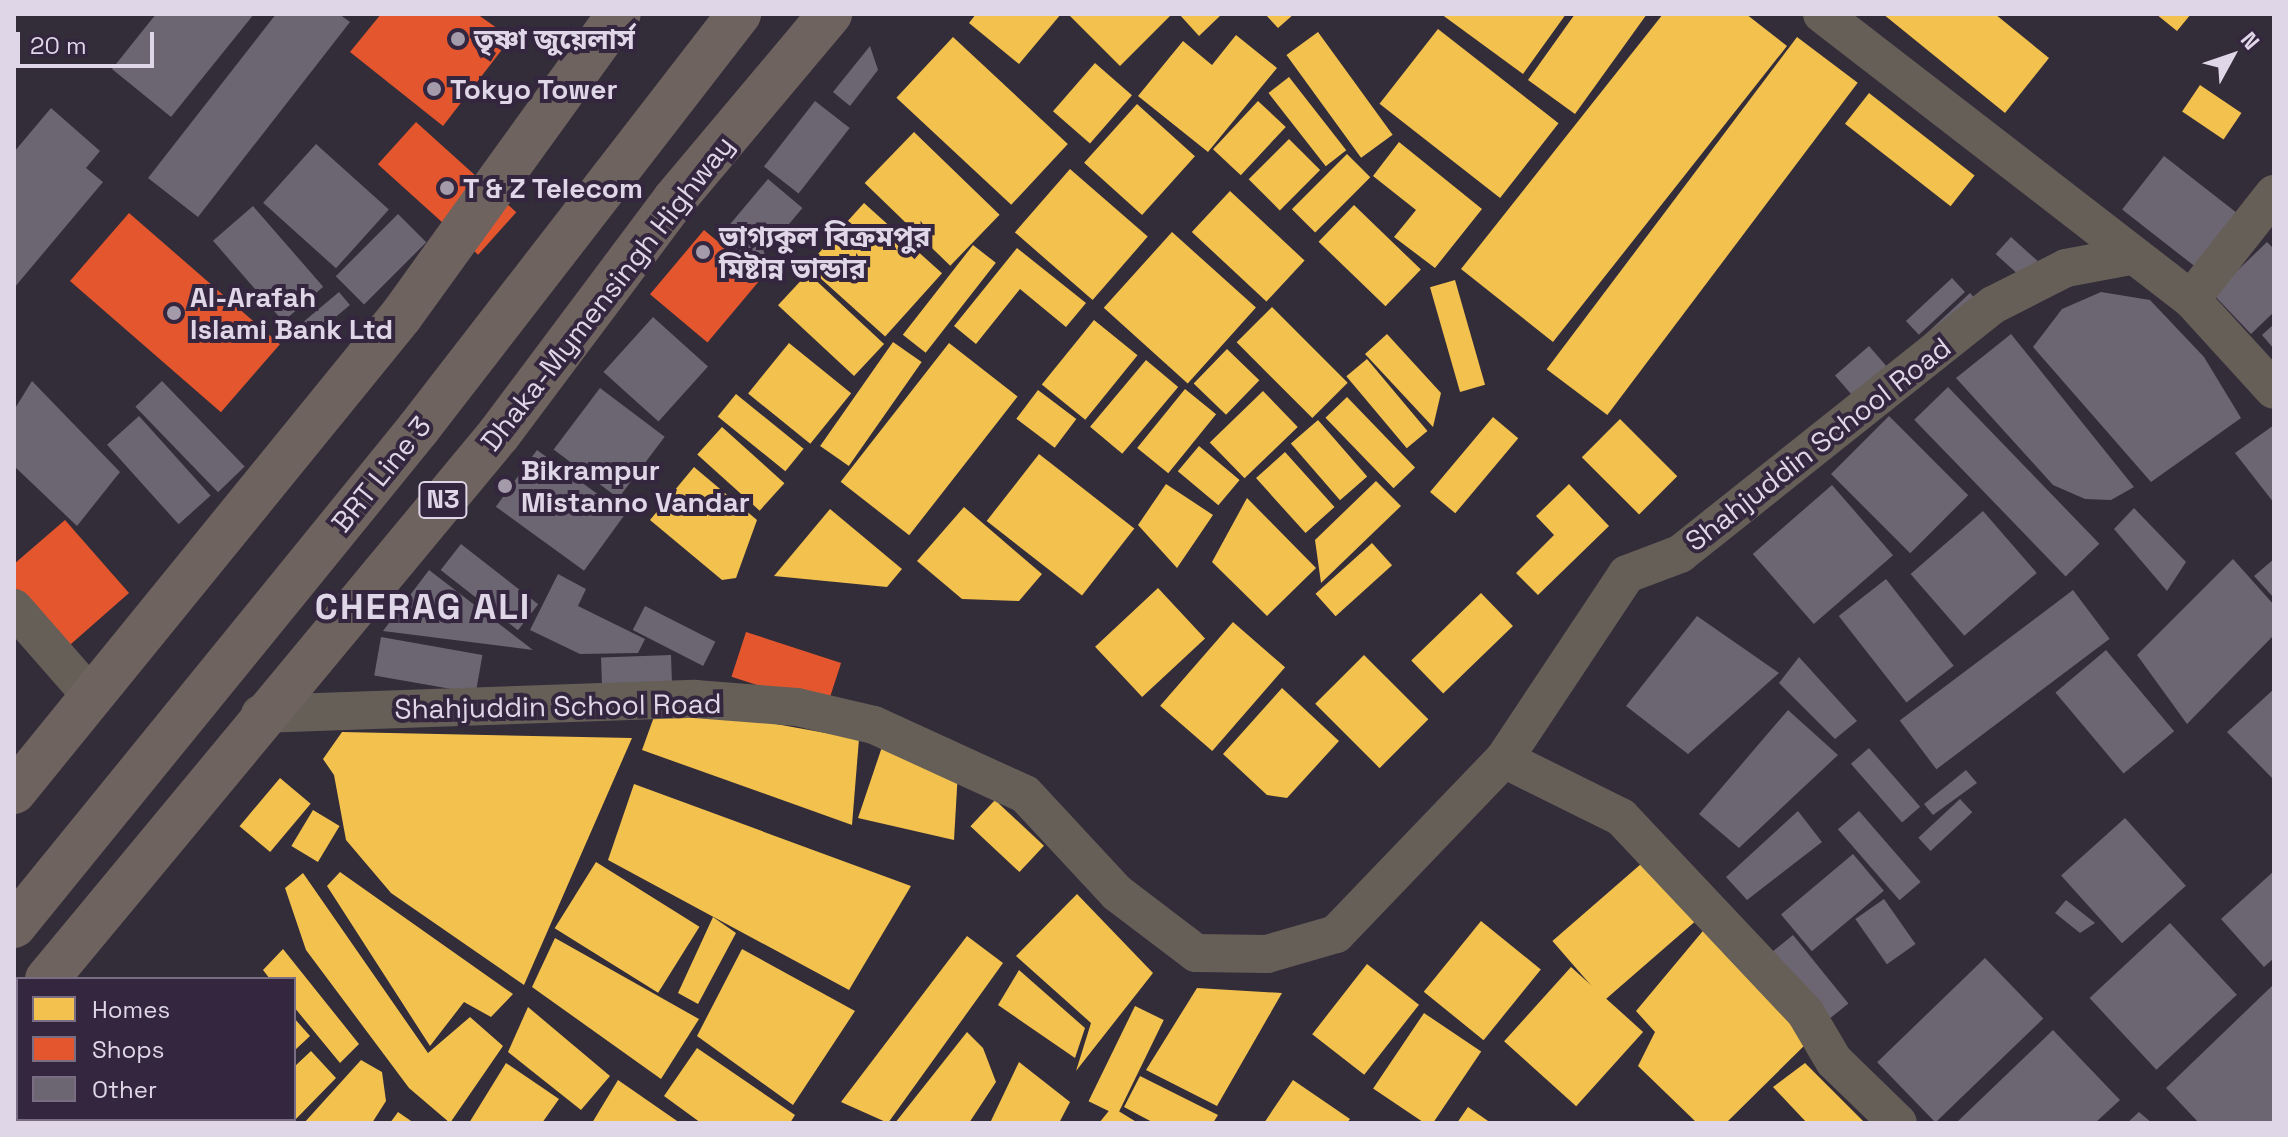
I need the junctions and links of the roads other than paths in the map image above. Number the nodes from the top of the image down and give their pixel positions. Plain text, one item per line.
1 (619, 14) edge
2 (739, 14) edge
3 (830, 14) edge
4 (1822, 14) edge
5 (2274, 194) edge
6 (2130, 256) junction
7 (2191, 299) junction
8 (2274, 390) edge
9 (14, 608) edge
10 (91, 696) junction
11 (260, 714) junction
12 (1504, 759) junction
13 (14, 792) edge
14 (14, 926) edge
15 (49, 977) edge
16 (1898, 1123) edge

1 - 10 highway
2 - 14 highway, BRT Line 3
3 - 11 highway, Dhaka-Mymensingh Highway / N3
4 - 6 street
5 - 7 street
6 - 7 street
6 - 12 street, Shahjuddin School Road
7 - 8 street
9 - 10 street
10 - 13 highway
11 - 12 street, Shahjuddin School Road
11 - 15 highway, Dhaka-Mymensingh Highway / N3
12 - 16 street

